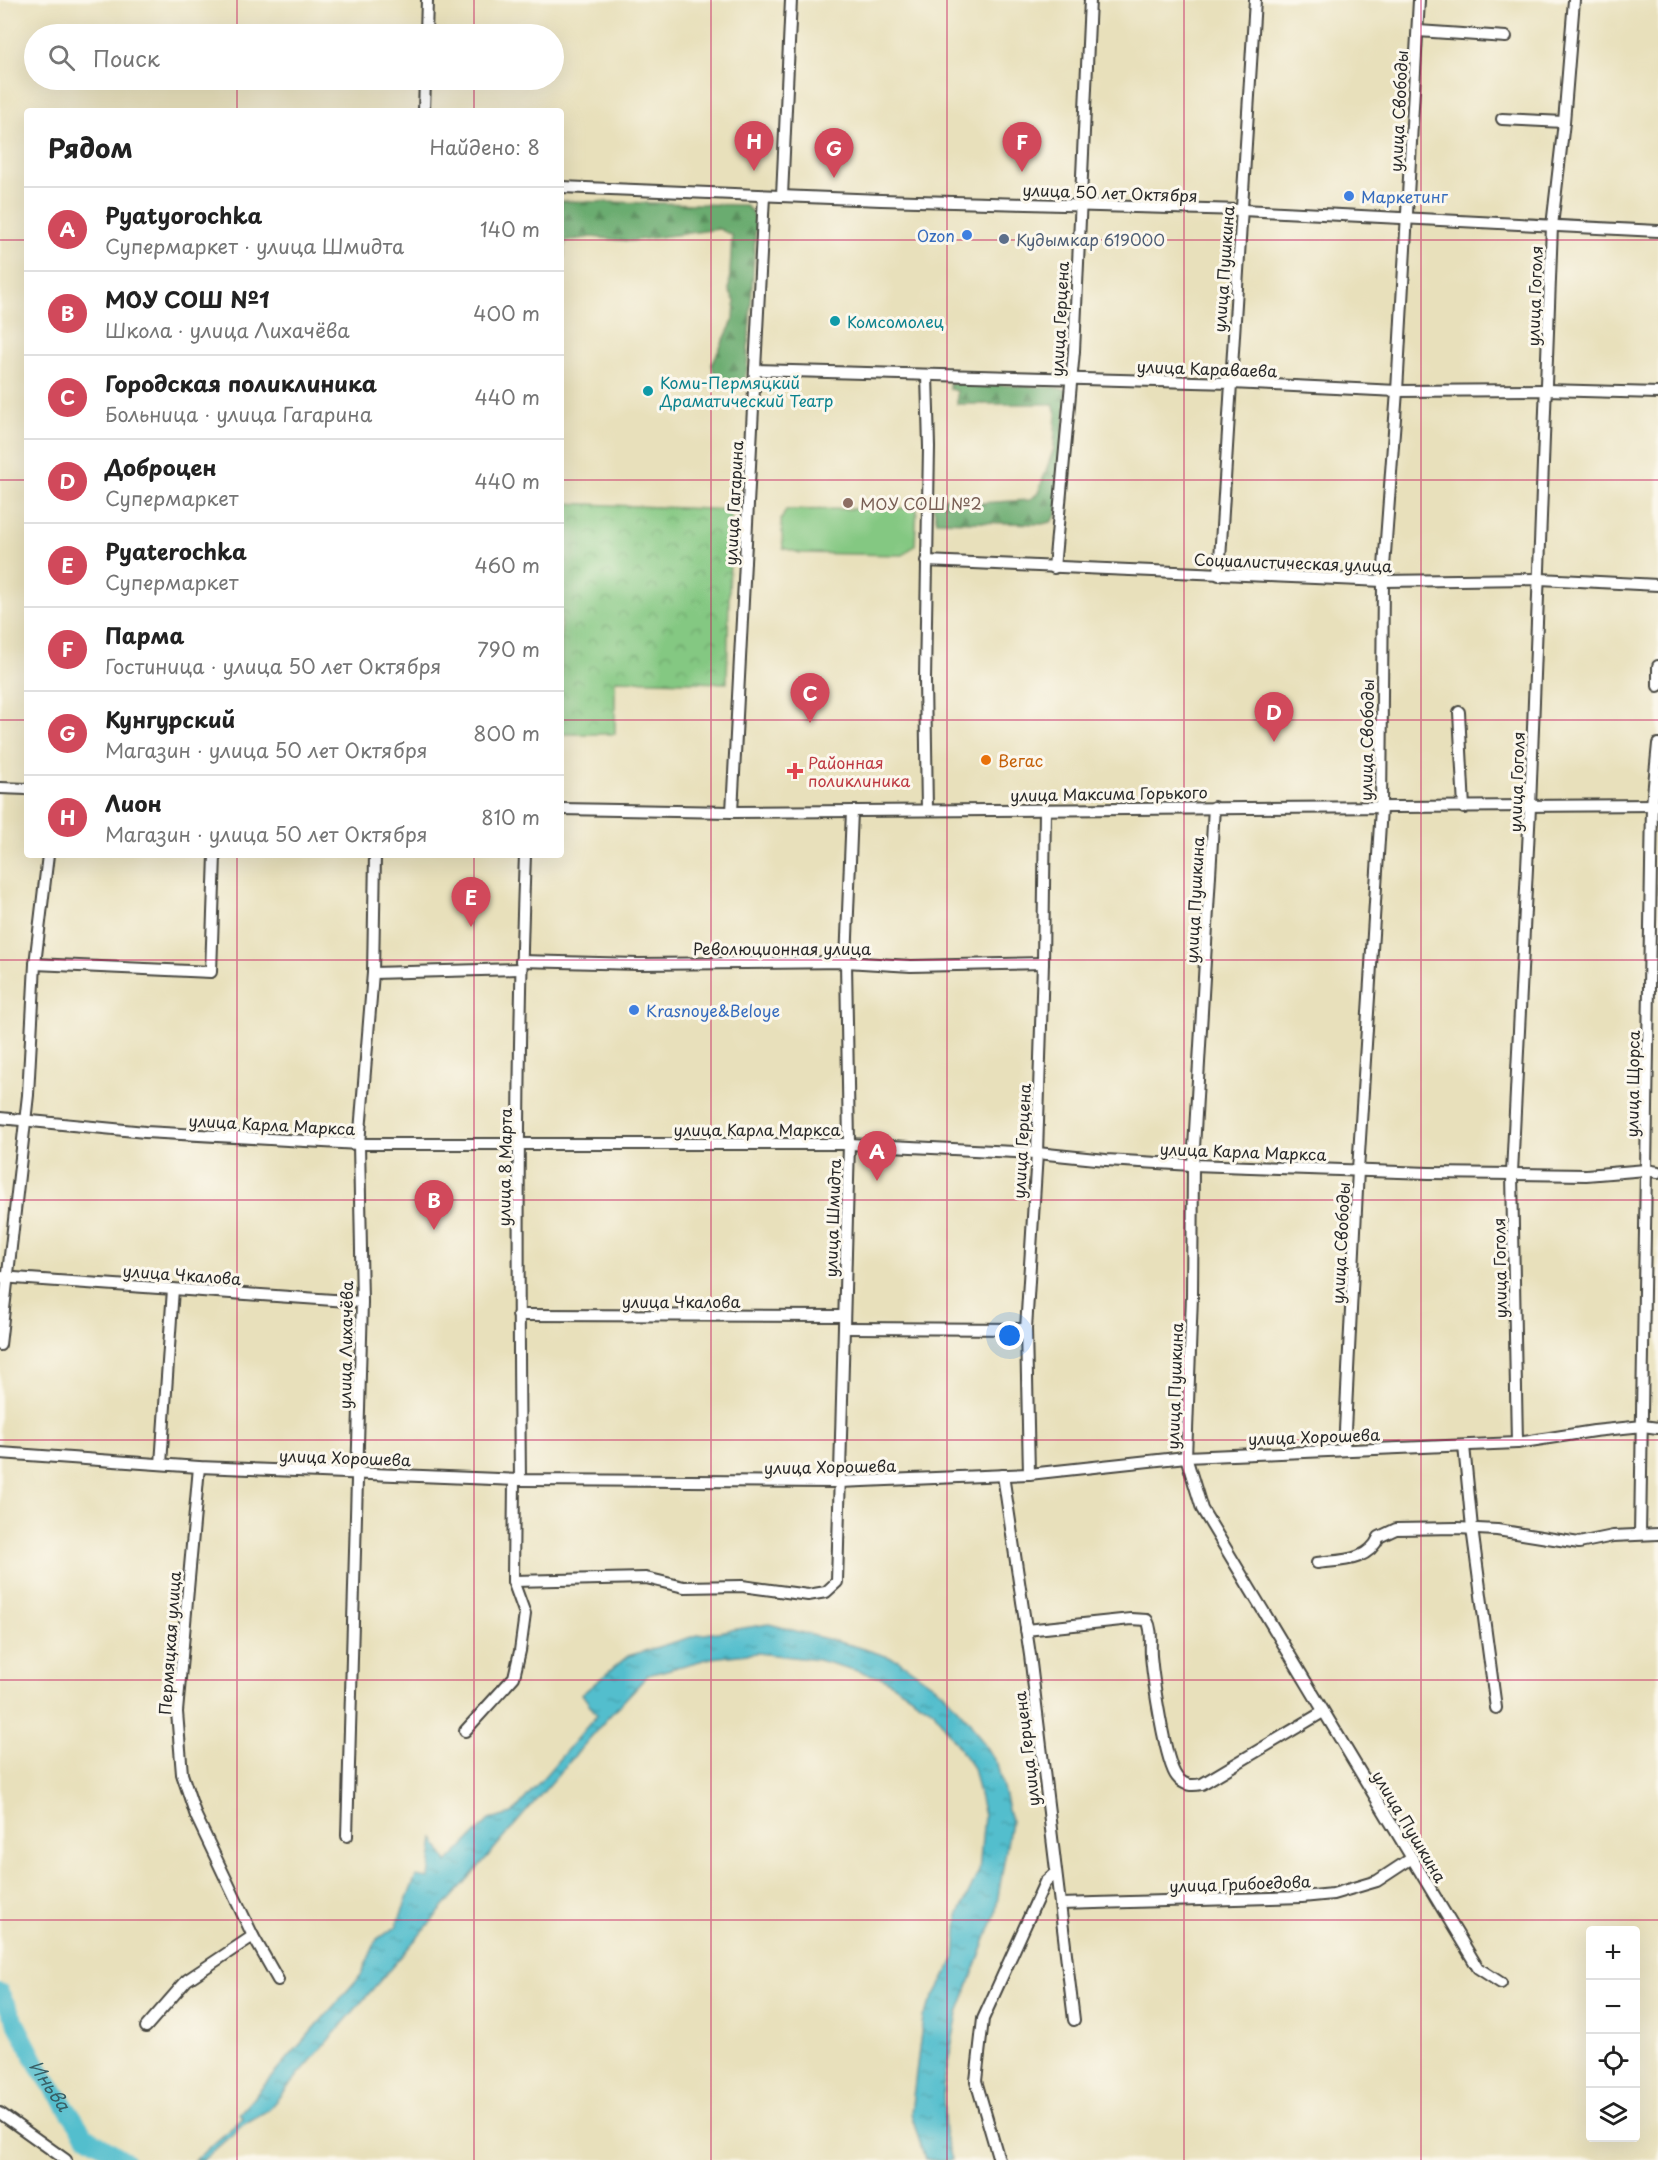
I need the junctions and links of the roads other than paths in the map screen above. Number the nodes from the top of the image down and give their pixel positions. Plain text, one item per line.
1 (427, 0) edge
2 (791, 0) edge
3 (1090, 0) edge
4 (1255, 0) edge
5 (1419, 0) edge
6 (1574, 0) edge
7 (426, 24) edge
8 (1418, 31) junction
9 (1506, 37) dead end
10 (424, 90) edge
11 (424, 108) edge
12 (1502, 119) dead end
13 (1564, 122) junction
14 (564, 187) edge
15 (764, 196) junction
16 (782, 196) junction
17 (1080, 206) junction
18 (1242, 210) junction
19 (1407, 219) junction
20 (1552, 226) junction
21 (1658, 231) edge
22 (755, 370) junction
23 (927, 375) junction
24 (1070, 379) junction
25 (1231, 383) junction
26 (1546, 390) junction
27 (1397, 391) junction
28 (1658, 393) edge
29 (926, 561) junction
30 (1054, 568) junction
31 (1219, 575) junction
32 (1539, 579) junction
33 (1383, 581) junction
34 (1658, 585) edge
35 (1658, 666) edge
36 (1658, 686) edge
37 (1459, 712) dead end
38 (1658, 744) edge
39 (0, 788) edge
40 (24, 789) edge
41 (1655, 805) edge
42 (1214, 807) junction
43 (1530, 807) junction
44 (1381, 808) junction
45 (1464, 808) junction
46 (564, 809) edge
47 (1045, 809) junction
48 (927, 810) junction
49 (852, 811) junction
50 (732, 812) junction
51 (48, 858) edge
52 (215, 858) edge
53 (375, 858) edge
54 (525, 858) edge
55 (846, 962) junction
56 (1043, 963) junction
57 (35, 964) junction
58 (521, 965) junction
59 (373, 973) junction
60 (0, 1118) edge
61 (24, 1119) junction
62 (519, 1142) junction
63 (359, 1144) junction
64 (849, 1144) junction
65 (1036, 1153) junction
66 (1193, 1164) junction
67 (1358, 1170) junction
68 (1646, 1170) junction
69 (1658, 1172) edge
70 (1512, 1173) junction
71 (4, 1277) edge
72 (173, 1289) junction
73 (362, 1302) junction
74 (518, 1315) junction
75 (844, 1322) junction
76 (1026, 1329) junction
77 (0, 1345) edge
78 (1643, 1426) junction
79 (1658, 1428) edge
80 (1517, 1443) junction
81 (1464, 1446) junction
82 (1344, 1450) junction
83 (0, 1453) edge
84 (1186, 1457) junction
85 (161, 1464) junction
86 (199, 1467) junction
87 (357, 1473) junction
88 (1029, 1474) junction
89 (1003, 1475) junction
90 (517, 1480) junction
91 (839, 1482) junction
92 (1472, 1528) junction
93 (1640, 1533) junction
94 (1658, 1534) edge
95 (1317, 1563) dead end
96 (513, 1581) junction
97 (1026, 1630) junction
98 (1496, 1708) dead end
99 (1323, 1712) junction
100 (465, 1731) dead end
101 (346, 1836) dead end
102 (1412, 1858) junction
103 (1056, 1872) junction
104 (1060, 1904) junction
105 (253, 1936) junction
106 (278, 1980) dead end
107 (1501, 1983) dead end
108 (1074, 2020) dead end
109 (146, 2027) dead end
110 (0, 2114) edge
111 (66, 2160) edge
112 (999, 2160) edge

1 - 7 street
2 - 16 street
3 - 17 street, улица Герцена
4 - 18 street, улица Пушкина
5 - 8 street, улица Свободы
6 - 13 street, улица Гоголя
8 - 9 street, улица Свободы
8 - 19 street, улица Свободы
10 - 11 street
12 - 13 street
13 - 20 street, улица Гоголя
14 - 15 street, улица 50 лет Октября
15 - 16 street, улица 50 лет Октября
15 - 22 street, улица Гагарина
16 - 17 street, улица 50 лет Октября
17 - 18 street, улица 50 лет Октября
17 - 24 street, улица Герцена
18 - 19 street, улица 50 лет Октября
18 - 25 street, улица Пушкина
19 - 20 street, улица 50 лет Октября
19 - 27 street, улица Свободы
20 - 21 street, улица 50 лет Октября
20 - 26 street, улица Гоголя
22 - 23 street, улица Караваева
22 - 50 street, улица Гагарина
23 - 24 street, улица Караваева
23 - 29 street
24 - 25 street, улица Караваева
24 - 30 street, улица Герцена
25 - 27 street, улица Караваева
25 - 31 street, улица Пушкина
26 - 27 street, улица Караваева
26 - 28 street, улица Караваева
26 - 32 street, улица Гоголя
27 - 33 street, улица Свободы
29 - 30 street, Социалистическая улица
29 - 48 street
30 - 31 street, Социалистическая улица
31 - 33 street, Социалистическая улица
32 - 33 street, Социалистическая улица
32 - 34 street, Социалистическая улица
32 - 43 street, улица Гоголя
33 - 44 street, улица Свободы
35 - 36 street
37 - 45 street
38 - 41 street, улица Щорса
39 - 40 street
41 - 43 street, улица Максима Горького
41 - 68 street, улица Щорса
42 - 44 street, улица Максима Горького
42 - 47 street, улица Максима Горького
42 - 66 street, улица Пушкина
43 - 45 street, улица Максима Горького
43 - 70 street, улица Гоголя
44 - 45 street, улица Максима Горького
44 - 67 street, улица Свободы
46 - 50 street, улица Максима Горького
47 - 48 street, улица Максима Горького
47 - 56 street, улица Герцена
48 - 49 street, улица Максима Горького
49 - 50 street, улица Максима Горького
49 - 55 street, улица Шмидта
51 - 57 street
52 - 57 street
53 - 59 street, улица Лихачёва
54 - 58 street, улица 8 Марта
55 - 56 street, Революционная улица
55 - 58 street, Революционная улица
55 - 64 street, улица Шмидта
56 - 65 street, улица Герцена
57 - 61 street
58 - 59 street, Революционная улица
58 - 62 street, улица 8 Марта
59 - 63 street, улица Лихачёва
60 - 61 street, улица Карла Маркса
61 - 63 street, улица Карла Маркса
61 - 71 street
62 - 63 street, улица Карла Маркса
62 - 64 street, улица Карла Маркса
62 - 74 street, улица 8 Марта
63 - 73 street, улица Лихачёва
64 - 65 street, улица Карла Маркса
64 - 75 street, улица Шмидта
65 - 66 street, улица Карла Маркса
65 - 76 street, улица Герцена
66 - 67 street, улица Карла Маркса
66 - 84 street, улица Пушкина
67 - 70 street, улица Карла Маркса
67 - 82 street, улица Свободы
68 - 69 street, улица Карла Маркса
68 - 70 street, улица Карла Маркса
68 - 78 street, улица Щорса
70 - 80 street, улица Гоголя
71 - 72 street, улица Чкалова
71 - 77 street
72 - 73 street, улица Чкалова
72 - 85 street
73 - 87 street, улица Лихачёва
74 - 75 street, улица Чкалова
74 - 90 street, улица 8 Марта
75 - 76 street, улица Чкалова
75 - 91 street, улица Шмидта
76 - 88 street, улица Герцена
78 - 79 street, улица Хорошева
78 - 80 street, улица Хорошева
78 - 93 street, улица Щорса
80 - 81 street, улица Хорошева
81 - 82 street, улица Хорошева
81 - 92 street
82 - 84 street, улица Хорошева
83 - 85 street, улица Хорошева
84 - 88 street, улица Хорошева
84 - 99 street, улица Пушкина
85 - 86 street, улица Хорошева
86 - 87 street, улица Хорошева
86 - 105 street, Пермяцкая улица
87 - 90 street, улица Хорошева
87 - 101 street, улица Лихачёва
88 - 89 street, улица Хорошева
89 - 91 street, улица Хорошева
89 - 97 street, улица Герцена
90 - 91 street, улица Хорошева
90 - 96 street, улица 8 Марта
91 - 96 street, улица Шмидта
92 - 93 street
92 - 95 street
92 - 98 street
93 - 94 street
96 - 100 street
97 - 99 street
97 - 103 street, улица Герцена
99 - 102 street, улица Пушкина
102 - 104 street, улица Грибоедова
102 - 107 street, улица Пушкина
103 - 104 street, улица Герцена
103 - 112 street
104 - 108 street, улица Герцена
105 - 106 street, Пермяцкая улица
105 - 109 street
110 - 111 street

